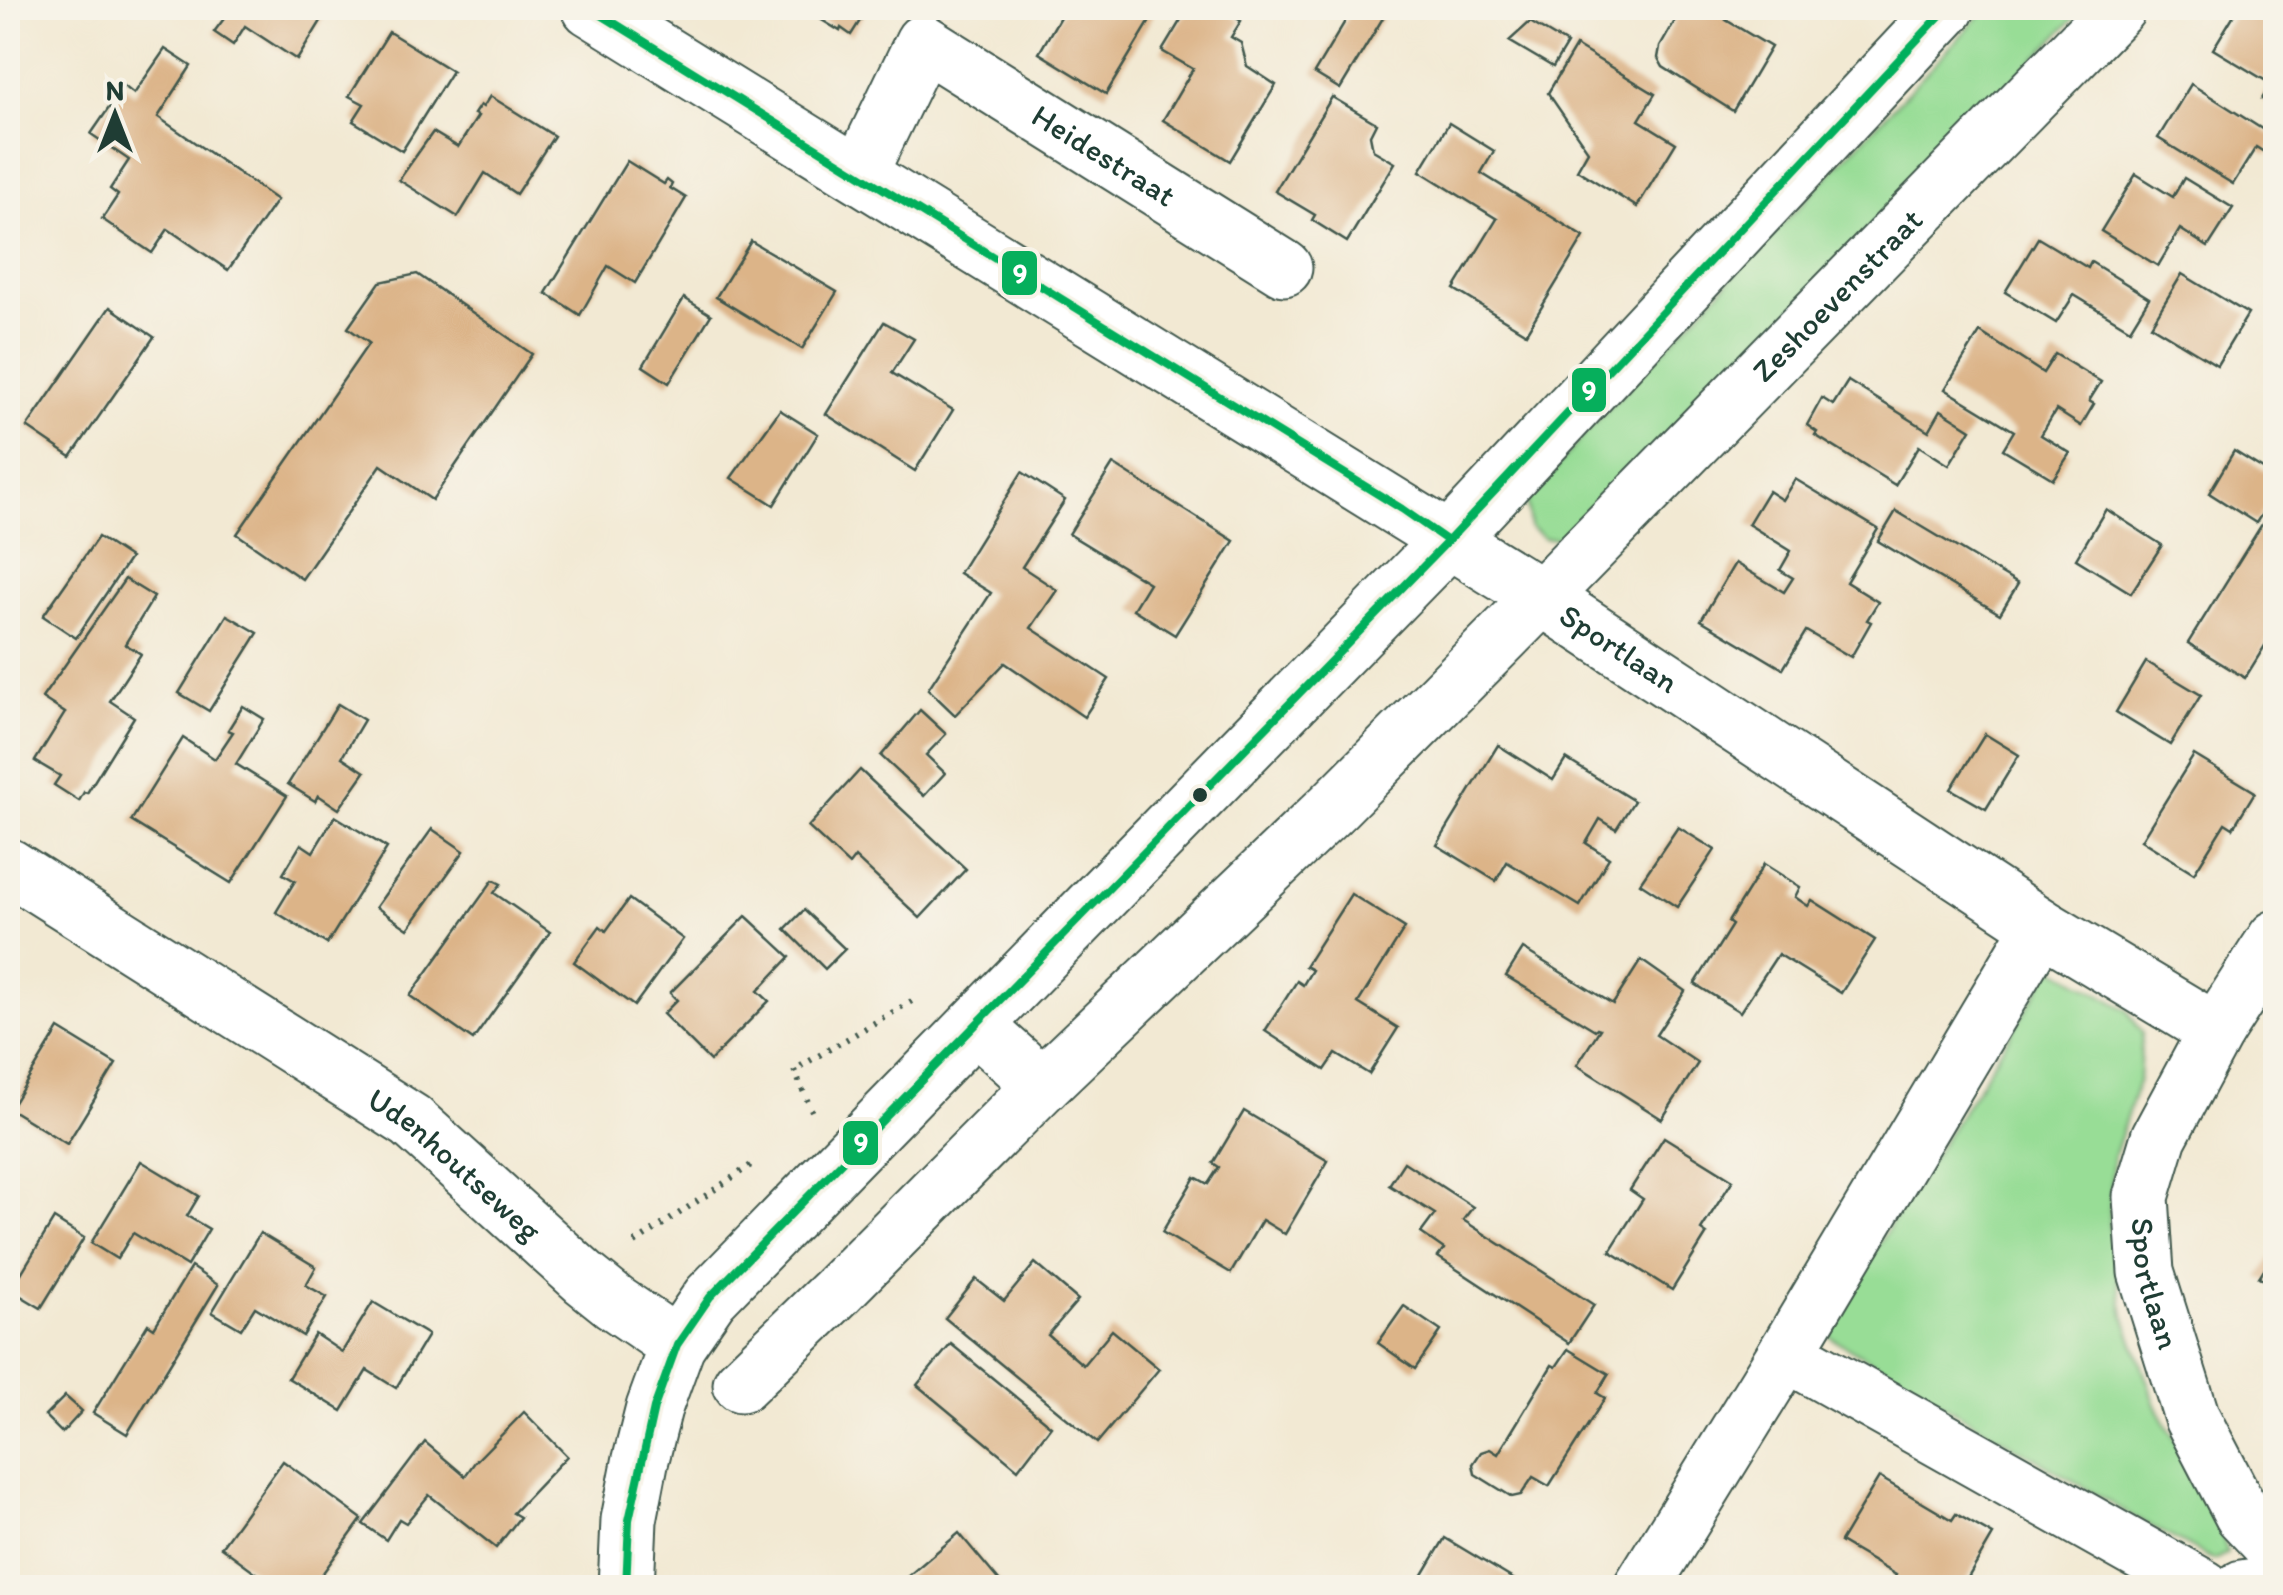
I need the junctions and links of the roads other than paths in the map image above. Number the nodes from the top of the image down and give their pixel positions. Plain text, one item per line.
1 (590, 8) edge
2 (1947, 8) edge
3 (2118, 8) edge
4 (858, 174) junction
5 (1284, 268) dead end
6 (1448, 541) junction
7 (1541, 597) junction
8 (8, 866) edge
9 (2041, 926) junction
10 (2276, 938) edge
11 (976, 1026) junction
12 (2216, 1032) junction
13 (1042, 1085) junction
14 (677, 1345) junction
15 (1786, 1353) junction
16 (742, 1384) dead end
17 (2276, 1550) edge
18 (2276, 1583) edge
19 (626, 1588) edge
20 (1641, 1588) edge
21 (2204, 1588) edge
22 (2242, 1588) edge

1 - 4 street
2 - 6 street
3 - 7 street, Zeshoevenstraat
4 - 5 street, Heidestraat
4 - 6 street
6 - 7 street, Sportlaan
6 - 11 street
7 - 9 street, Sportlaan
7 - 13 street, Zeshoevenstraat
8 - 14 street, Udenhoutseweg
9 - 12 street, Sportlaan
9 - 15 street
10 - 12 street
11 - 13 street
11 - 14 street
12 - 17 street, Sportlaan
13 - 16 street, Zeshoevenstraat
14 - 19 street
15 - 20 street
15 - 21 street
18 - 22 street

